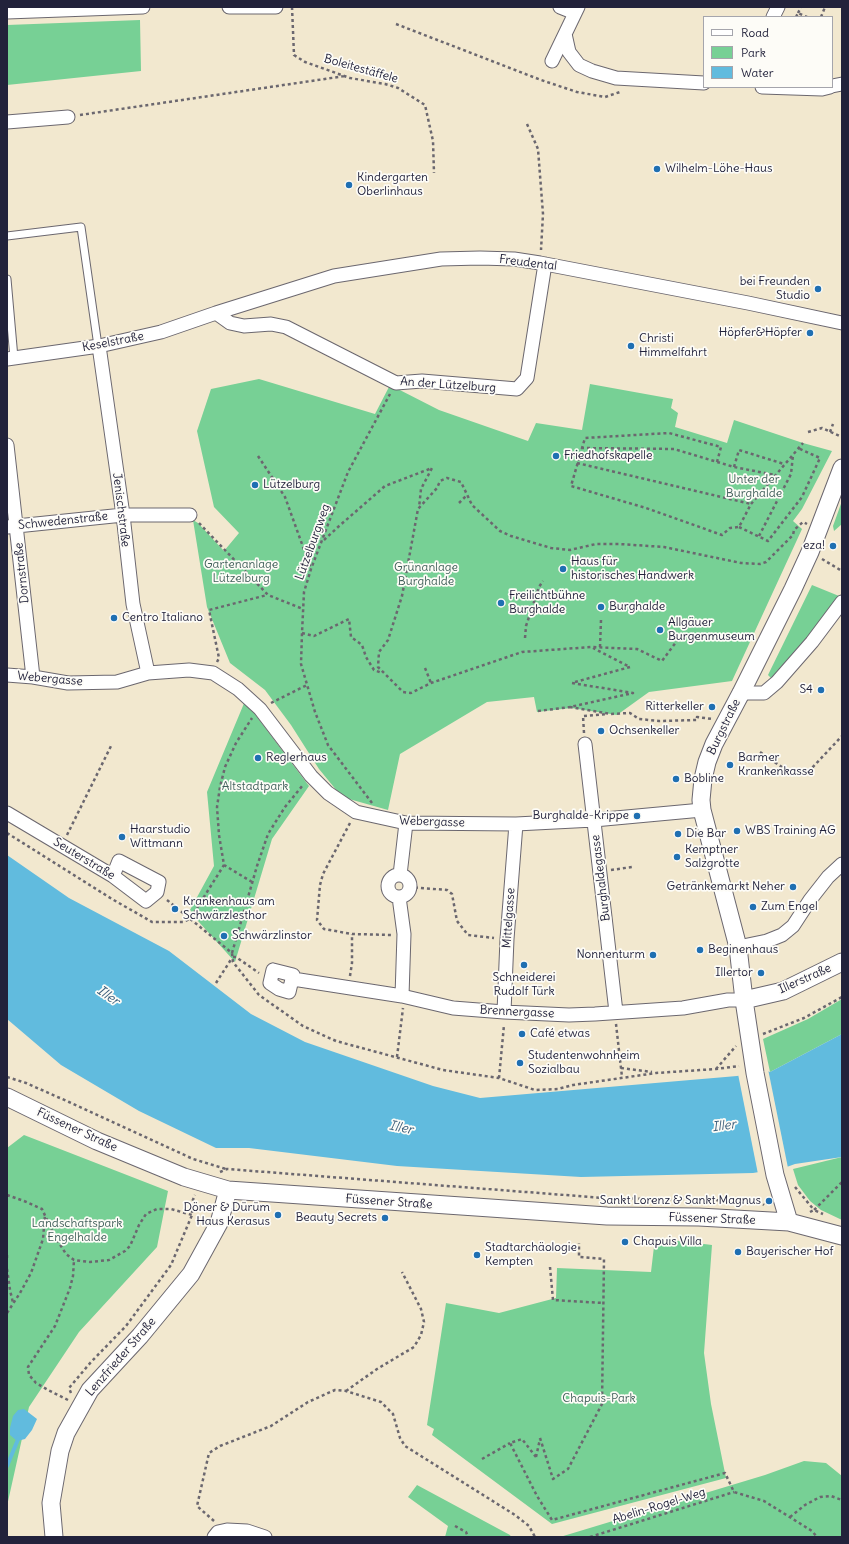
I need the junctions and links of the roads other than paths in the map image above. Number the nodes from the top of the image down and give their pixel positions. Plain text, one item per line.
1 (143, 7) edge
2 (229, 7) edge
3 (276, 7) edge
4 (560, 7) edge
5 (778, 7) edge
6 (576, 10) edge
7 (7, 12) edge
8 (774, 16) edge
9 (565, 34) junction
10 (552, 60) dead end
11 (703, 84) edge
12 (792, 88) edge
13 (826, 88) edge
14 (68, 117) road end
15 (7, 122) edge
16 (7, 236) edge
17 (543, 263) junction
18 (7, 279) edge
19 (216, 313) junction
20 (842, 323) edge
21 (99, 346) junction
22 (11, 359) edge
23 (7, 445) edge
24 (842, 468) edge
25 (122, 515) junction
26 (190, 515) road end
27 (12, 527) edge
28 (842, 602) edge
29 (148, 673) junction
30 (7, 675) edge
31 (34, 677) junction
32 (741, 693) junction
33 (585, 744) dead end
34 (702, 810) junction
35 (7, 813) edge
36 (594, 820) junction
37 (406, 823) junction
38 (516, 824) junction
39 (842, 864) edge
40 (400, 875) junction
41 (112, 876) junction
42 (399, 896) junction
43 (738, 947) junction
44 (842, 962) edge
45 (270, 983) road end
46 (744, 1000) junction
47 (403, 1001) junction
48 (616, 1012) junction
49 (504, 1017) junction
50 (7, 1097) edge
51 (228, 1190) junction
52 (789, 1222) junction
53 (842, 1236) edge
54 (219, 1534) edge
55 (54, 1537) edge
56 (265, 1537) edge

1 - 7 street
2 - 3 street
4 - 6 street
5 - 8 street
6 - 9 street
9 - 10 street
9 - 11 street
12 - 13 street
14 - 15 street
16 - 21 lane
17 - 19 street, Freudental
17 - 19 street, An der Lützelburg
17 - 20 street, Freudental
18 - 22 lane
19 - 21 street, Keselstraße
21 - 22 street, Keselstraße
21 - 25 street, Jenischstraße
23 - 27 street, Dornstraße
24 - 32 street, Burgstraße
25 - 26 street, Schwedenstraße
25 - 27 street, Schwedenstraße
25 - 29 street, Jenischstraße
27 - 31 street, Dornstraße
28 - 32 street
29 - 31 street, Webergasse
29 - 37 street, Webergasse
30 - 31 street, Webergasse
32 - 34 street, Burgstraße
33 - 36 street, Burghaldegasse
34 - 36 street, Webergasse
34 - 43 street, Burgstraße
35 - 41 street, Seuterstraße
36 - 38 street, Webergasse
36 - 48 street, Burghaldegasse
37 - 38 street, Webergasse
37 - 40 street
38 - 49 street, Mittelgasse
39 - 43 street
40 - 42 street
40 - 42 street
41 - 41 street, Seuterstraße
42 - 47 street
43 - 46 street, Burgstraße
44 - 46 street, Illerstraße
45 - 47 street, Brennergasse
46 - 48 street, Brennergasse
46 - 52 street, Burgstraße
47 - 49 street, Brennergasse
48 - 49 street, Brennergasse
50 - 51 street, Füssener Straße
51 - 52 street, Füssener Straße
51 - 55 street, Lenzfrieder Straße
52 - 53 street, Füssener Straße
54 - 56 street

